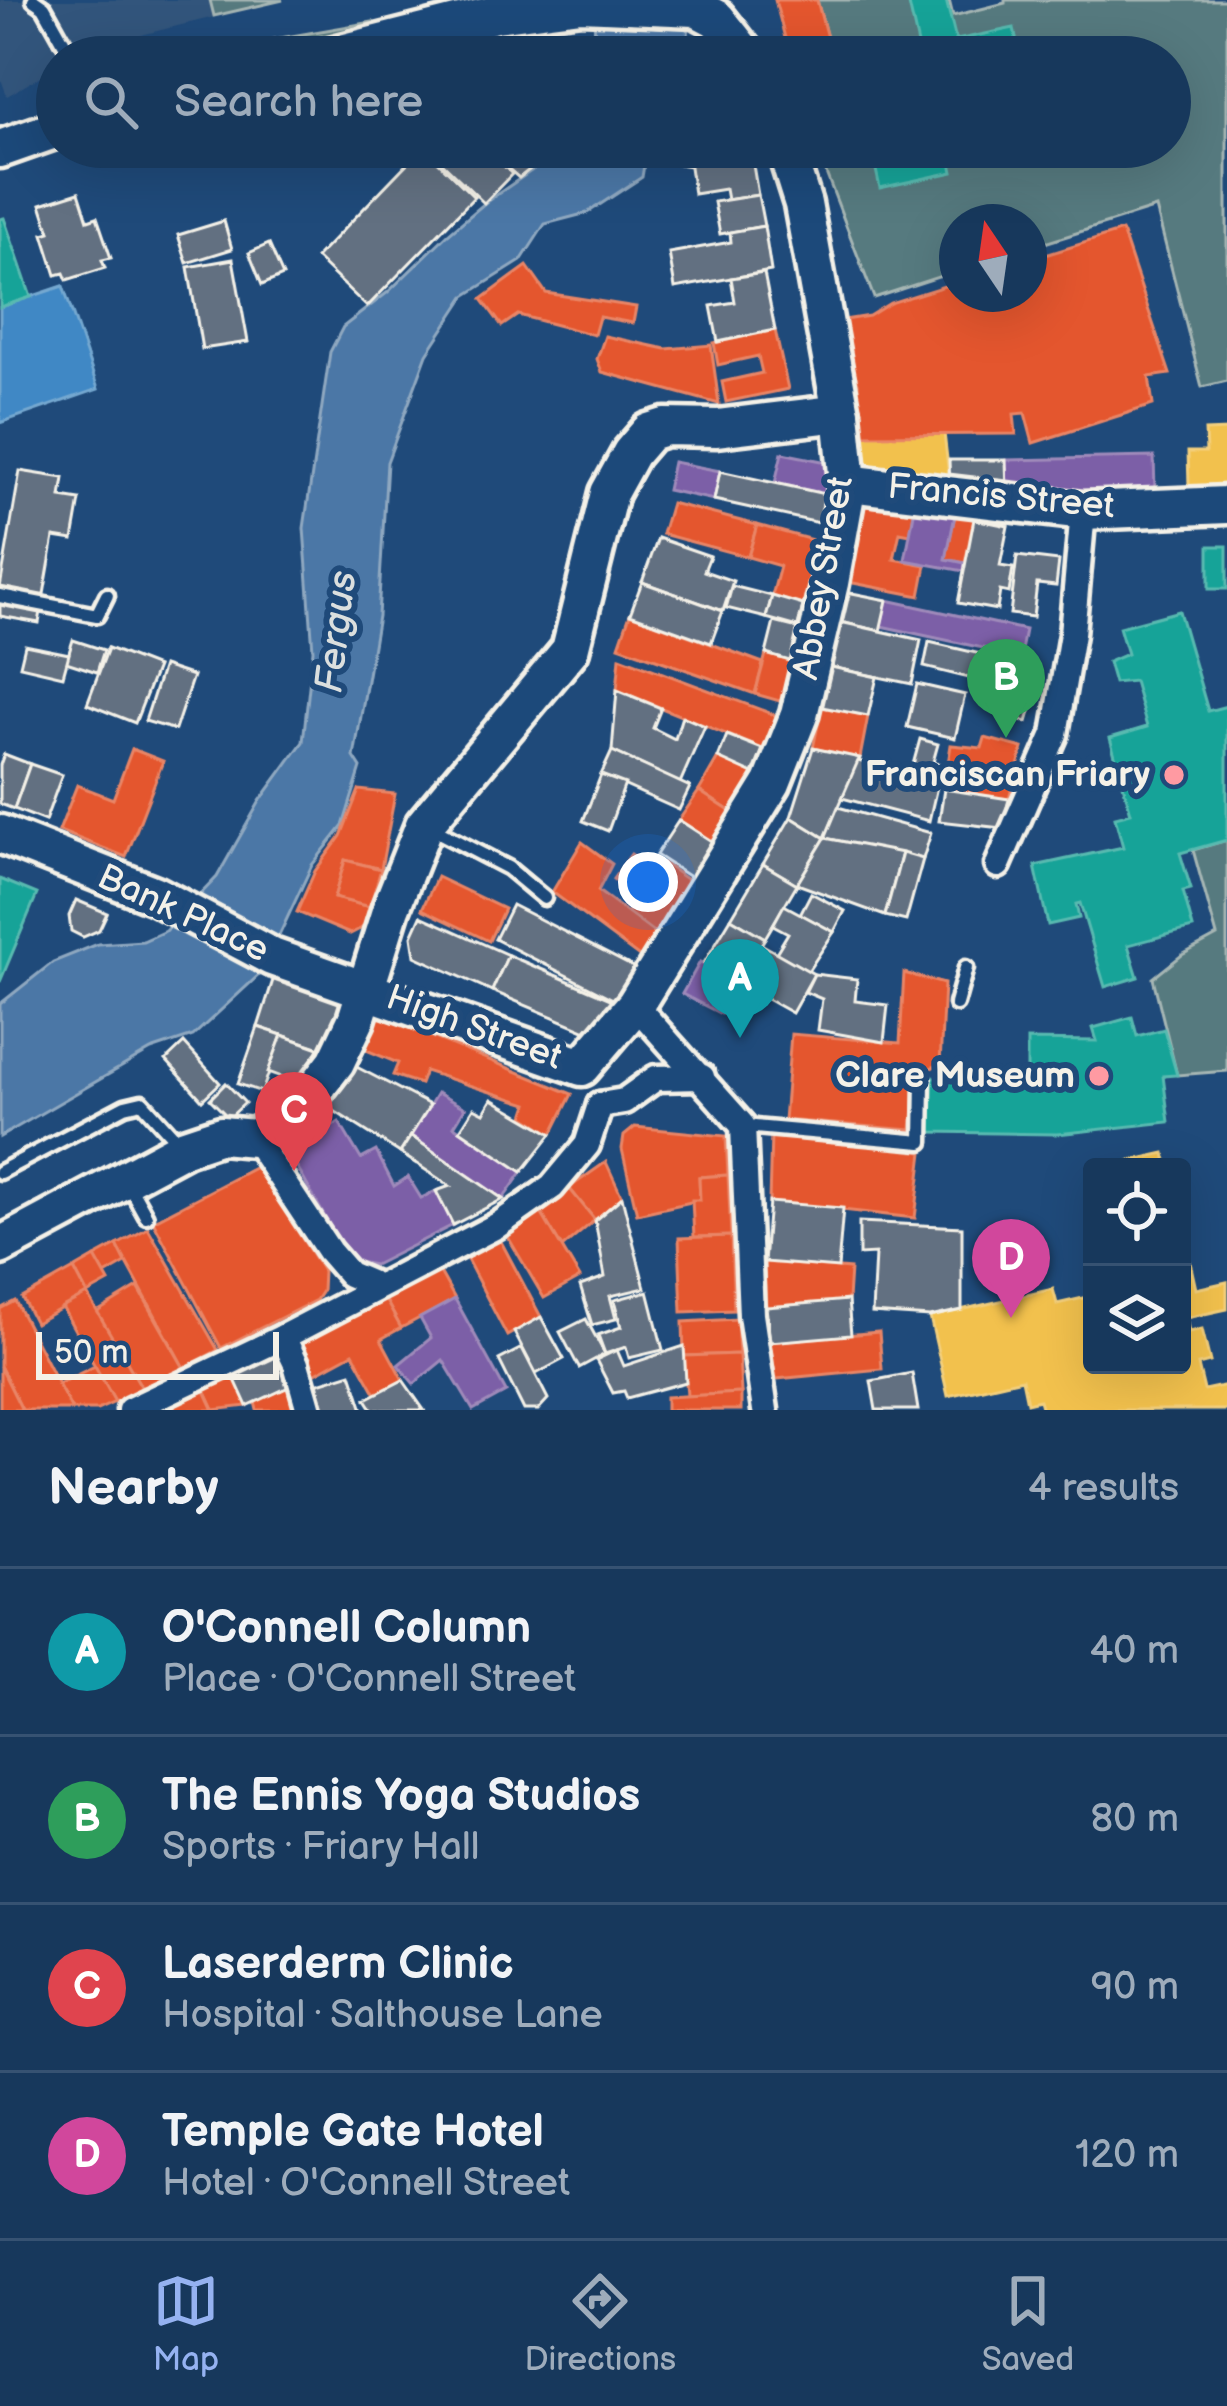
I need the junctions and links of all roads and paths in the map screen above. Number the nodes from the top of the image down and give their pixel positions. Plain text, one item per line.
1 (34, 0) edge
2 (542, 3) edge
3 (590, 3) edge
4 (713, 9) edge
5 (60, 36) edge
6 (410, 36) edge
7 (732, 36) edge
8 (36, 136) edge
9 (0, 149) edge
10 (792, 168) edge
11 (842, 412) junction
12 (848, 482) junction
13 (1227, 506) edge
14 (1082, 511) junction
15 (107, 595) dead end
16 (0, 596) edge
17 (424, 825) junction
18 (0, 834) edge
19 (998, 866) dead end
20 (544, 898) dead end
21 (966, 968) dead end
22 (367, 989) junction
23 (645, 991) junction
24 (956, 1004) dead end
25 (582, 1067) junction
26 (702, 1077) junction
27 (923, 1079) dead end
28 (600, 1105) junction
29 (743, 1126) junction
30 (254, 1138) junction
31 (185, 1147) junction
32 (0, 1172) edge
33 (126, 1180) junction
34 (146, 1216) dead end
35 (0, 1246) edge
36 (377, 1286) junction
37 (283, 1337) junction
38 (130, 1410) edge
39 (309, 1410) edge
40 (765, 1410) edge

1 - 5 lane
2 - 3 street
2 - 6 street
3 - 4 street
4 - 7 street
8 - 9 street
10 - 11 street, Abbey Street
11 - 12 street, Abbey Street
11 - 17 street
12 - 14 street, Francis Street
12 - 23 street, Abbey Street
13 - 14 street, Francis Street
14 - 19 street
15 - 16 lane
17 - 20 lane
17 - 22 street
18 - 22 street, Bank Place
21 - 24 lane
22 - 25 street, High Street
22 - 30 street
23 - 25 street, High Street
23 - 26 street
25 - 28 street, High Street
26 - 28 street
26 - 29 street
27 - 29 lane
28 - 36 street
29 - 40 street
30 - 31 street
30 - 36 street
31 - 32 lane
31 - 33 street
33 - 34 lane
33 - 35 street
36 - 37 street
37 - 38 street
37 - 39 street

